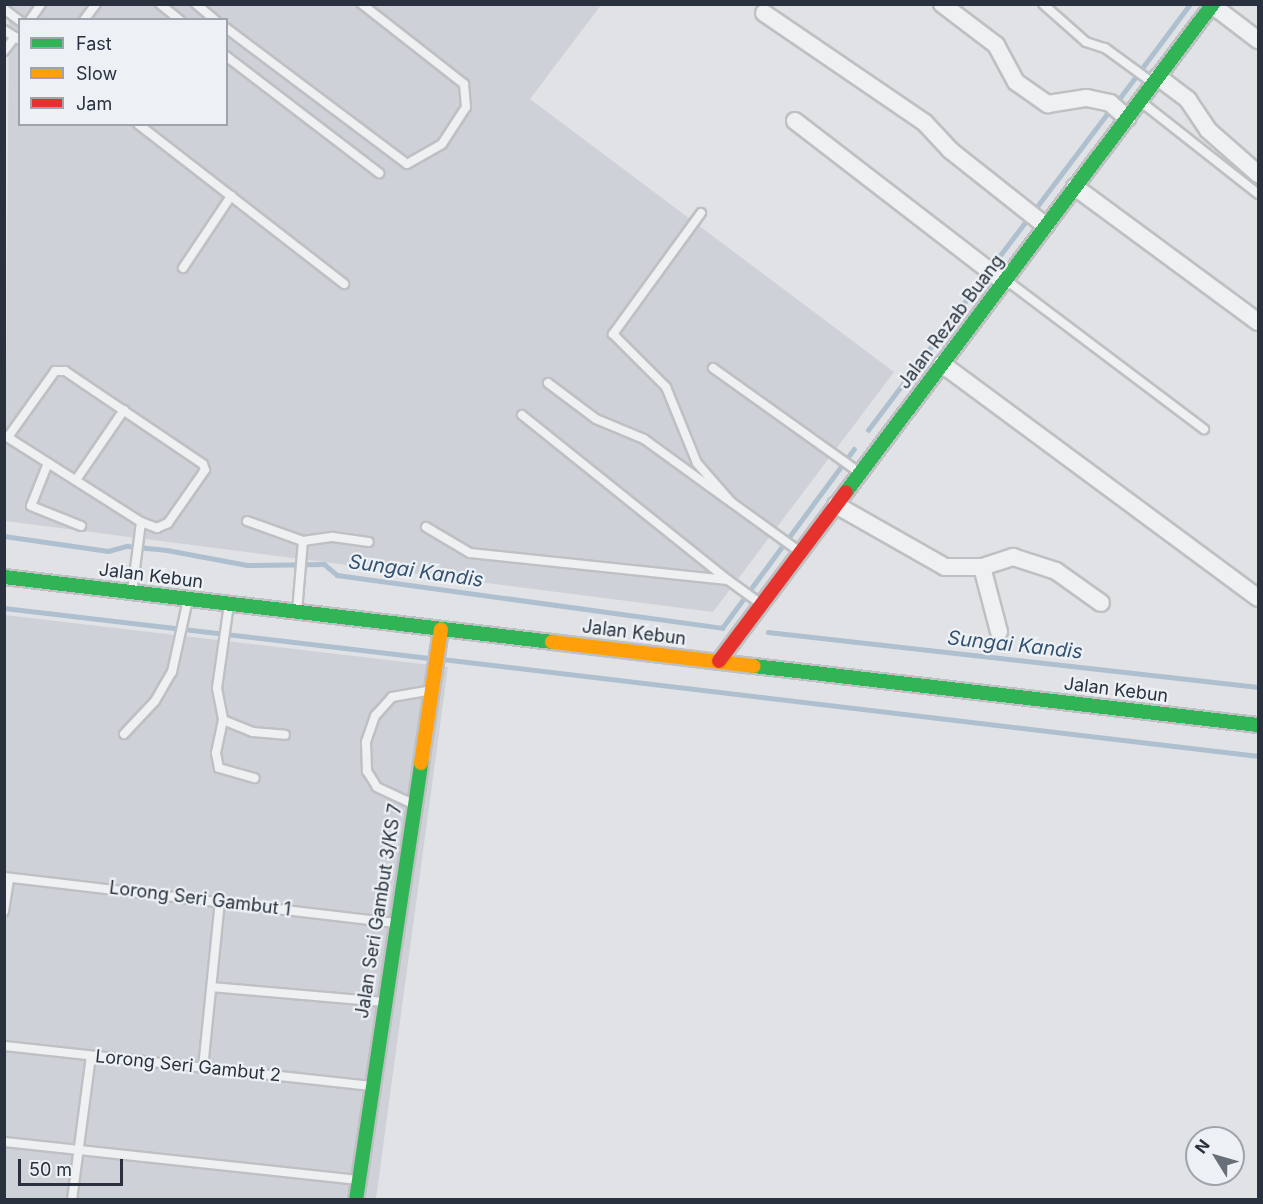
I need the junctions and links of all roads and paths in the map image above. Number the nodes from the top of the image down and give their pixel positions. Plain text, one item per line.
1 (41, 4) edge
2 (96, 4) edge
3 (160, 4) edge
4 (196, 4) edge
5 (362, 4) edge
6 (942, 4) edge
7 (1043, 4) edge
8 (1212, 5) edge
9 (4, 9) edge
10 (764, 13) dead end
11 (31, 18) edge
12 (86, 18) edge
13 (178, 18) edge
14 (214, 18) edge
15 (18, 20) edge
16 (4, 30) edge
17 (228, 30) edge
18 (17, 39) edge
19 (1258, 40) edge
20 (4, 51) edge
21 (228, 58) edge
22 (1152, 79) junction
23 (1140, 101) junction
24 (1120, 111) junction
25 (795, 121) dead end
26 (141, 126) edge
27 (379, 173) dead end
28 (1258, 174) edge
29 (1075, 187) junction
30 (1258, 194) edge
31 (231, 196) junction
32 (701, 213) dead end
33 (1042, 223) junction
34 (183, 268) dead end
35 (998, 277) junction
36 (344, 284) dead end
37 (1258, 322) edge
38 (942, 364) junction
39 (713, 368) dead end
40 (548, 383) dead end
41 (124, 410) junction
42 (522, 415) dead end
43 (1204, 429) dead end
44 (6, 436) edge
45 (48, 463) junction
46 (855, 469) junction
47 (76, 480) junction
48 (731, 502) junction
49 (836, 505) junction
50 (247, 521) dead end
51 (141, 522) junction
52 (81, 526) dead end
53 (426, 527) dead end
54 (303, 541) junction
55 (369, 542) dead end
56 (795, 549) junction
57 (982, 567) junction
58 (4, 577) edge
59 (728, 580) junction
60 (132, 592) junction
61 (1258, 598) edge
62 (188, 599) junction
63 (756, 601) junction
64 (1101, 603) dead end
65 (229, 604) junction
66 (297, 612) junction
67 (441, 629) junction
68 (999, 632) dead end
69 (719, 661) junction
70 (432, 690) junction
71 (223, 720) junction
72 (1258, 725) edge
73 (124, 734) dead end
74 (285, 735) dead end
75 (255, 778) dead end
76 (414, 804) junction
77 (7, 877) edge
78 (220, 900) junction
79 (4, 911) edge
80 (395, 923) junction
81 (212, 987) junction
82 (383, 1002) junction
83 (4, 1046) edge
84 (91, 1056) junction
85 (203, 1068) junction
86 (371, 1086) junction
87 (4, 1142) edge
88 (79, 1150) junction
89 (358, 1180) junction
90 (72, 1200) edge
91 (356, 1200) edge

1 - 11 lane
2 - 12 lane
3 - 13 lane
4 - 14 lane
5 - 17 lane
6 - 24 street
7 - 22 lane
8 - 19 street
8 - 22 street, Jalan Rezab Buang
9 - 15 lane
10 - 33 street
16 - 18 lane
18 - 20 lane
21 - 27 lane
22 - 23 street, Jalan Rezab Buang
22 - 28 street
23 - 24 street, Jalan Rezab Buang
23 - 30 lane
24 - 29 street, Jalan Rezab Buang
25 - 35 street
26 - 31 lane
29 - 33 street, Jalan Rezab Buang
29 - 37 street
31 - 34 lane
31 - 36 lane
32 - 48 lane
33 - 35 street, Jalan Rezab Buang
35 - 38 street, Jalan Rezab Buang
35 - 43 lane
38 - 46 street, Jalan Rezab Buang
38 - 61 street
39 - 46 lane
40 - 48 lane
41 - 44 lane
41 - 47 lane
41 - 51 lane
42 - 59 lane
44 - 45 lane
45 - 47 lane
45 - 52 lane
46 - 49 street, Jalan Rezab Buang
47 - 51 lane
48 - 56 lane
49 - 56 street, Jalan Rezab Buang
49 - 57 street
50 - 54 lane
51 - 60 lane
53 - 59 lane
54 - 55 lane
54 - 66 lane
56 - 63 street, Jalan Rezab Buang
57 - 64 street
57 - 68 street
58 - 60 street, Jalan Kebun
59 - 63 lane
60 - 62 street, Jalan Kebun
62 - 65 street, Jalan Kebun
62 - 73 lane
63 - 69 street, Jalan Rezab Buang
65 - 66 street, Jalan Kebun
65 - 71 lane
66 - 67 street, Jalan Kebun
67 - 69 street, Jalan Kebun
67 - 70 street, Jalan Seri Gambut 3/KS 7
69 - 72 street, Jalan Kebun
70 - 76 street, Jalan Seri Gambut 3/KS 7
70 - 76 lane
71 - 74 lane
71 - 75 lane
76 - 80 street, Jalan Seri Gambut 3/KS 7
77 - 78 lane, Lorong Seri Gambut 1
77 - 79 lane
78 - 80 lane, Lorong Seri Gambut 1
78 - 81 lane
80 - 82 street, Jalan Seri Gambut 3/KS 7
81 - 82 lane
81 - 85 lane
82 - 86 street, Jalan Seri Gambut 3/KS 7
83 - 84 lane, Lorong Seri Gambut 2
84 - 85 lane, Lorong Seri Gambut 2
84 - 88 lane
85 - 86 lane, Lorong Seri Gambut 2
86 - 89 street, Jalan Seri Gambut 3/KS 7
87 - 88 lane
88 - 89 lane
88 - 90 lane
89 - 91 street, Jalan Seri Gambut 3/KS 7

